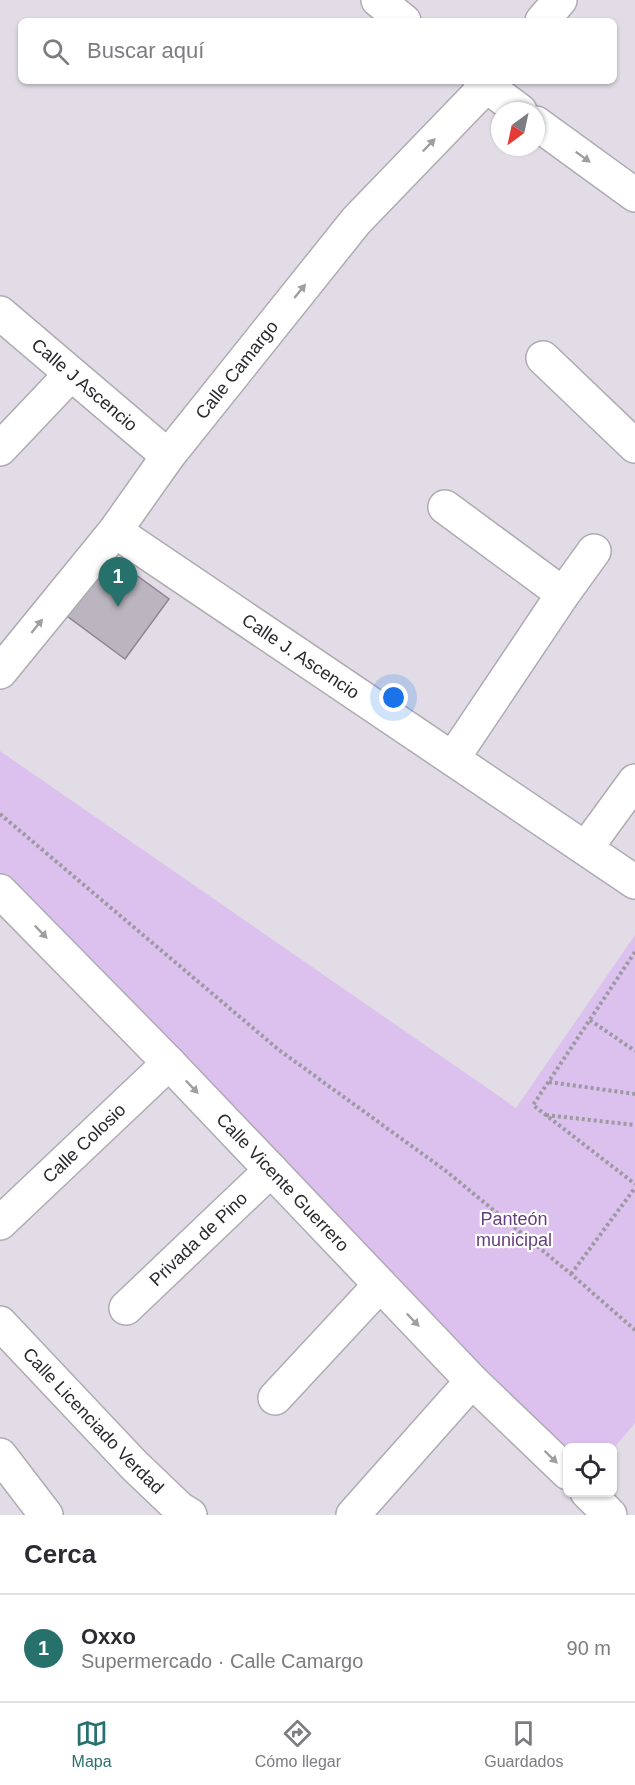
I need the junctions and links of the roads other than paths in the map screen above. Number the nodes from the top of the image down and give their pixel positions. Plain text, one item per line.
1 (378, 0) edge
2 (560, 0) edge
3 (400, 18) edge
4 (545, 18) edge
5 (485, 84) edge
6 (487, 84) edge
7 (509, 102) edge
8 (545, 130) edge
9 (635, 195) edge
10 (0, 313) edge
11 (543, 358) dead end
12 (71, 374) junction
13 (635, 446) edge
14 (0, 449) edge
15 (168, 456) junction
16 (445, 507) dead end
17 (116, 531) junction
18 (594, 551) dead end
19 (563, 594) junction
20 (0, 672) edge
21 (453, 758) junction
22 (635, 781) edge
23 (586, 848) junction
24 (635, 882) edge
25 (0, 891) edge
26 (169, 1063) junction
27 (271, 1170) junction
28 (0, 1223) edge
29 (380, 1285) junction
30 (126, 1308) dead end
31 (0, 1323) edge
32 (472, 1381) junction
33 (275, 1398) dead end
34 (0, 1455) edge
35 (563, 1469) edge
36 (46, 1515) edge
37 (190, 1515) edge
38 (353, 1515) edge

1 - 3 street
2 - 4 street
15 -> 5 street, Calle Camargo
6 - 7 street
8 -> 9 street
10 - 12 street, Calle J Ascencio
11 - 13 street
12 - 14 street
12 - 15 street, Calle J Ascencio
15 - 17 street, Calle Camargo
16 - 19 street
20 -> 17 street, Calle Camargo
17 - 21 street, Calle J. Ascencio
18 - 19 street
19 - 21 street
21 - 23 street, Calle J. Ascencio
22 - 23 street
23 - 24 street, Calle J. Ascencio
25 -> 26 street, Calle Vicente Guerrero
26 -> 27 street, Calle Vicente Guerrero
26 - 28 street, Calle Colosio
27 - 29 street, Calle Vicente Guerrero
27 - 30 street, Privada de Pino
29 -> 32 street, Calle Vicente Guerrero
29 - 33 street
31 - 37 street, Calle Licenciado Verdad
32 -> 35 street, Calle Vicente Guerrero
32 - 38 street
34 - 36 street

